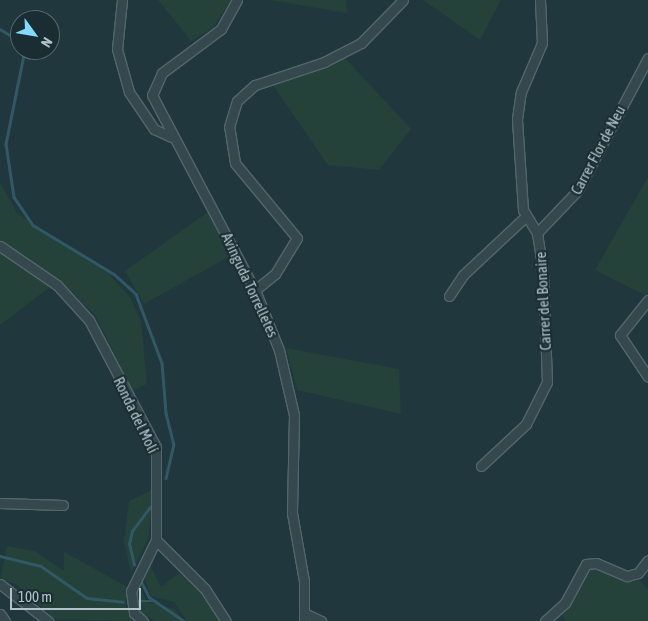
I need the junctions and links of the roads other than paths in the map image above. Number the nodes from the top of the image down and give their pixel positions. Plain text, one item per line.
1 (122, 0) edge
2 (237, 0) edge
3 (403, 0) edge
4 (540, 0) edge
5 (648, 58) edge
6 (171, 137) junction
7 (525, 217) junction
8 (536, 233) junction
9 (0, 246) edge
10 (255, 290) junction
11 (449, 296) dead end
12 (648, 300) edge
13 (648, 377) edge
14 (481, 466) dead end
15 (0, 503) edge
16 (63, 505) dead end
17 (156, 540) junction
18 (648, 560) edge
19 (0, 584) edge
20 (0, 614) edge
21 (304, 617) edge
22 (5, 621) edge
23 (48, 621) edge
24 (143, 621) edge
25 (226, 621) edge
26 (321, 621) edge
27 (545, 621) edge

1 - 6 street
2 - 6 street, Avinguda Torrelletes
3 - 10 street
4 - 7 street
5 - 8 street, Carrer Flor de Neu
6 - 10 street, Avinguda Torrelletes
7 - 8 street, Carrer del Bonaire
7 - 11 street
8 - 14 street, Carrer del Bonaire
9 - 17 street, Ronda del Molí
10 - 21 street, Avinguda Torrelletes
12 - 13 street
15 - 16 street
17 - 24 street, Ronda del Molí
17 - 25 street
18 - 27 street
19 - 23 street
20 - 22 street
21 - 26 street

